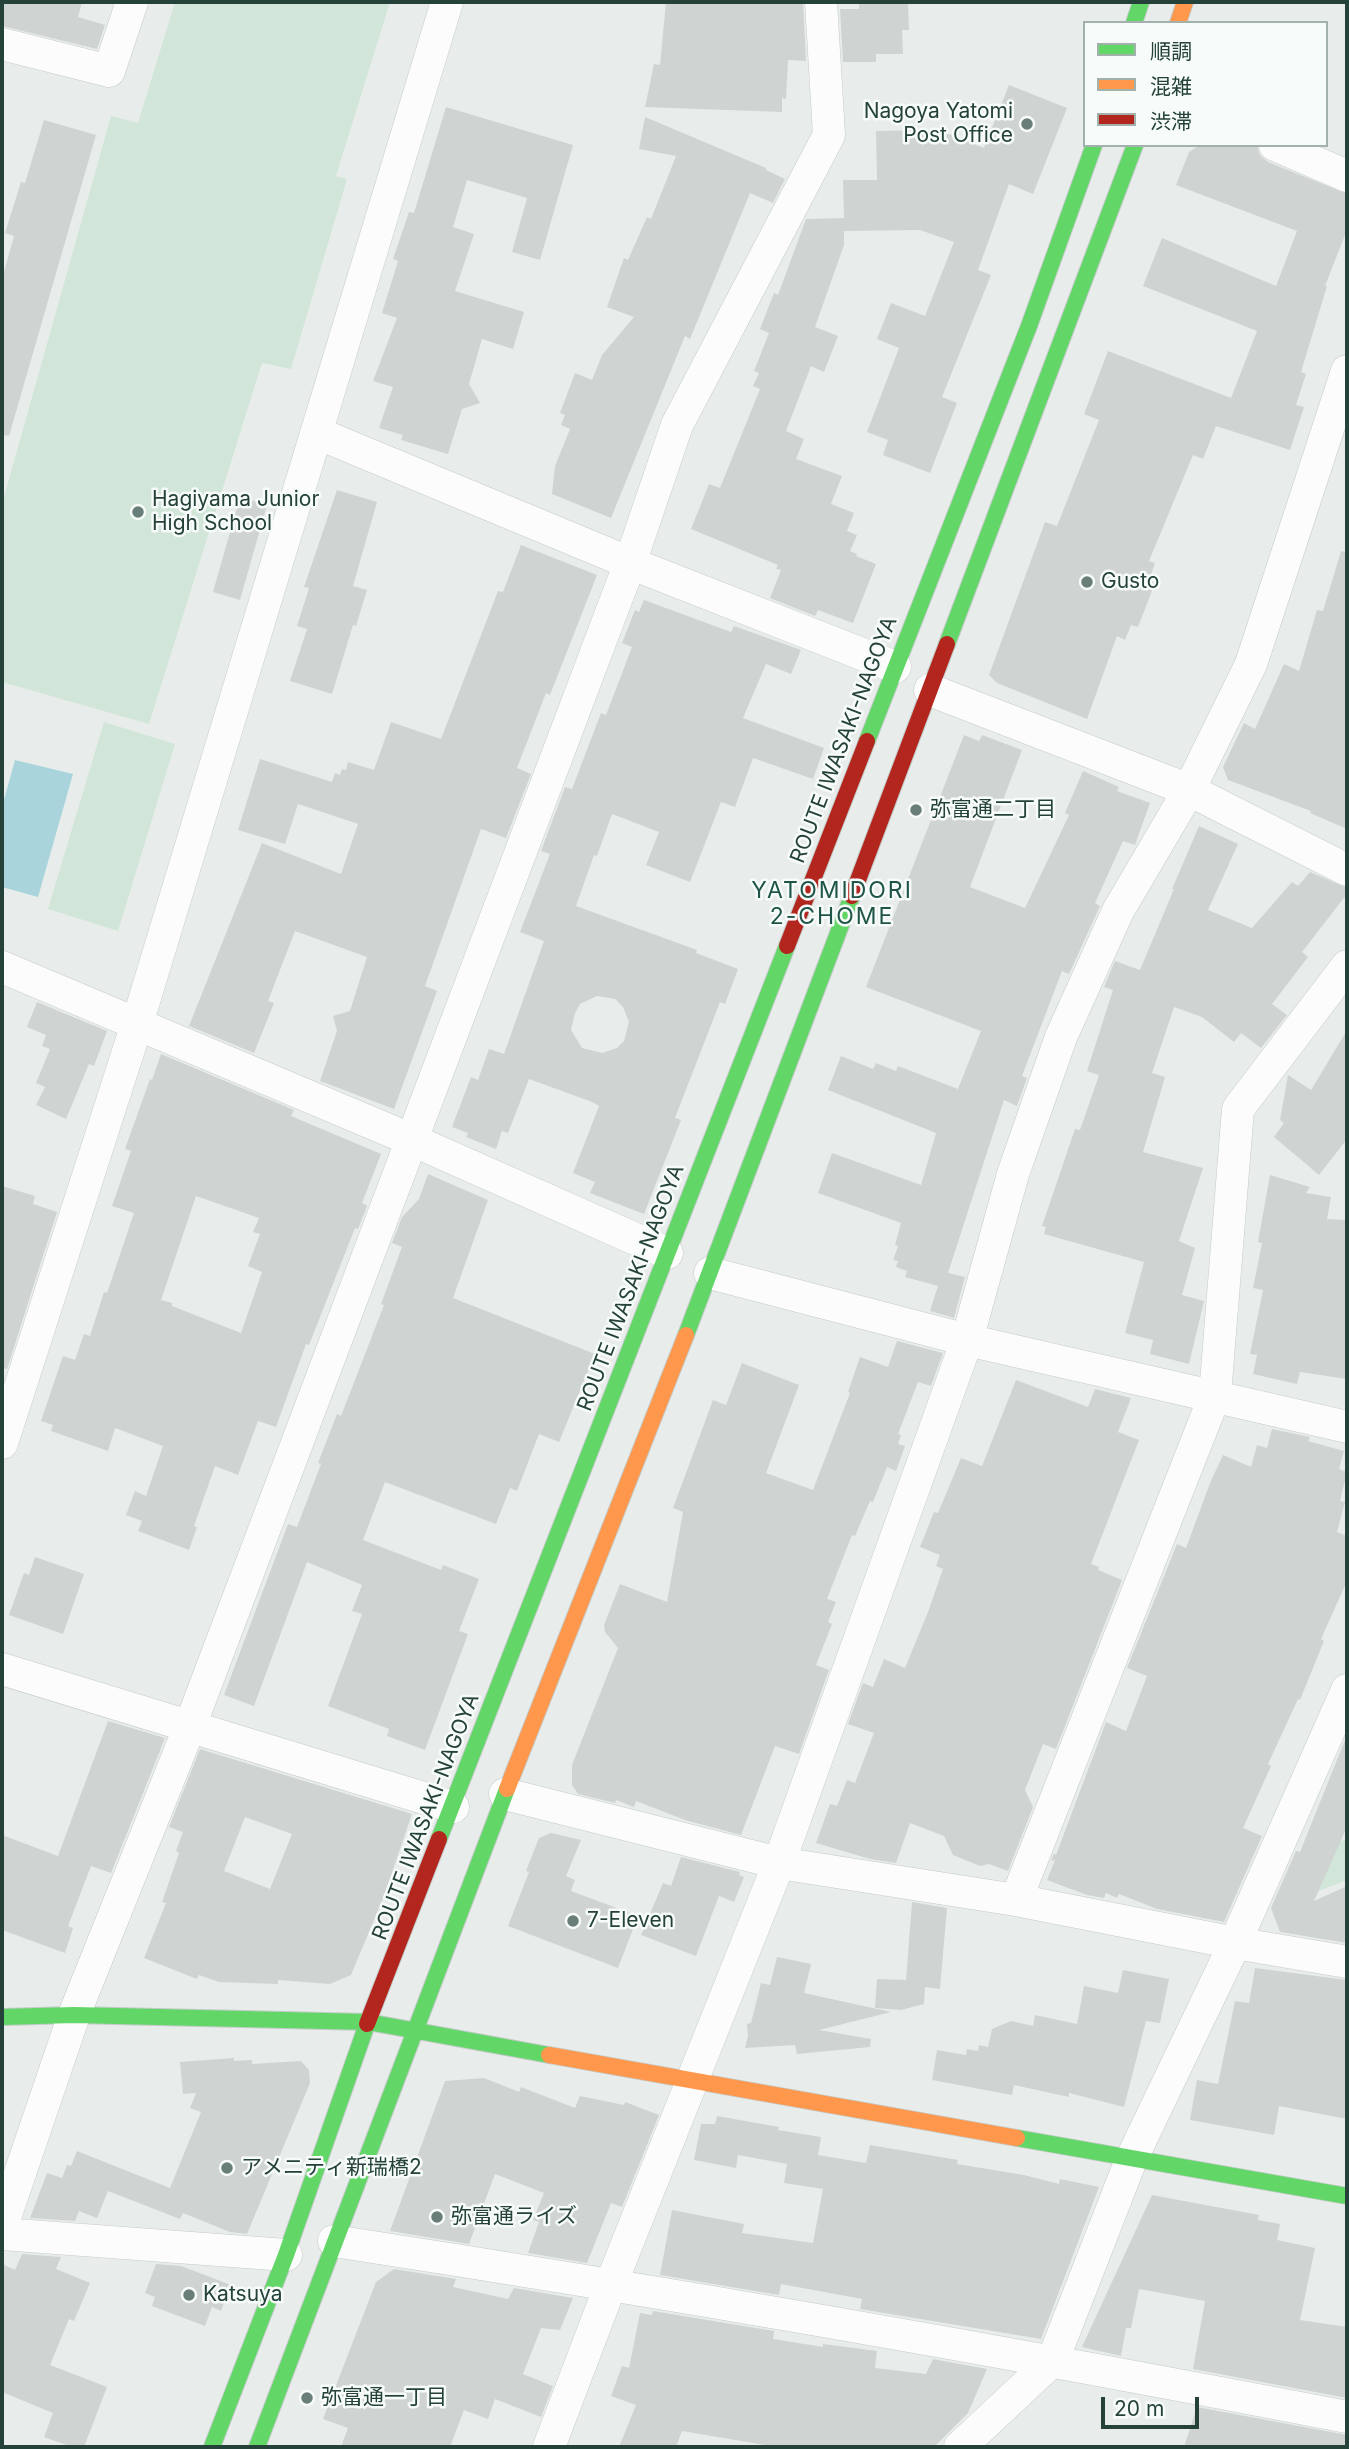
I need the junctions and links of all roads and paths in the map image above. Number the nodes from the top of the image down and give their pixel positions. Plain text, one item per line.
1 (132, 2) edge
2 (447, 2) edge
3 (821, 2) edge
4 (1142, 2) edge
5 (1185, 2) edge
6 (1135, 21) edge
7 (1145, 21) edge
8 (1179, 21) edge
9 (2, 44) edge
10 (1093, 147) edge
11 (1134, 147) edge
12 (1281, 147) edge
13 (1347, 176) edge
14 (1347, 371) edge
15 (317, 433) junction
16 (630, 563) junction
17 (895, 667) junction
18 (930, 690) junction
19 (1189, 790) junction
20 (1347, 870) edge
21 (1347, 966) edge
22 (2, 967) edge
23 (137, 1024) junction
24 (412, 1140) junction
25 (667, 1253) junction
26 (710, 1273) junction
27 (967, 1340) junction
28 (14, 1365) edge
29 (1215, 1395) junction
30 (1347, 1427) edge
31 (2, 1443) edge
32 (2, 1669) edge
33 (1347, 1690) edge
34 (190, 1726) junction
35 (505, 1794) junction
36 (453, 1807) junction
37 (779, 1863) junction
38 (1016, 1900) junction
39 (1235, 1943) junction
40 (1347, 1962) edge
41 (74, 2015) junction
42 (2, 2017) edge
43 (368, 2022) junction
44 (414, 2031) junction
45 (693, 2082) junction
46 (1131, 2160) junction
47 (1347, 2196) edge
48 (2, 2226) edge
49 (2, 2234) edge
50 (334, 2241) junction
51 (286, 2255) junction
52 (611, 2284) junction
53 (1053, 2360) junction
54 (1347, 2417) edge
55 (212, 2447) edge
56 (257, 2447) edge
57 (549, 2447) edge
58 (960, 2447) edge

1 - 9 street
2 - 15 street
3 - 16 street
4 - 6 main road
4 - 7 street
5 - 8 main road
10 - 17 main road, ROUTE IWASAKI-NAGOYA
11 - 18 main road
12 - 13 street
14 - 19 street
15 - 16 street
15 - 23 street
16 - 17 street
16 - 24 street
17 - 25 main road, ROUTE IWASAKI-NAGOYA
18 - 19 street
18 - 26 main road
19 - 20 street
19 - 27 street
21 - 29 street
22 - 23 street
23 - 24 street
23 - 28 street
24 - 25 street
24 - 34 street
25 - 36 main road, ROUTE IWASAKI-NAGOYA
26 - 27 street
26 - 35 main road
27 - 29 street
27 - 37 street
28 - 31 street
29 - 30 street
29 - 38 street
32 - 34 street
33 - 39 street
34 - 36 street
34 - 41 street
35 - 37 street
35 - 44 main road
36 - 43 main road, ROUTE IWASAKI-NAGOYA
37 - 38 street
37 - 45 street
38 - 39 street
39 - 40 street
39 - 46 street
41 - 42 main road
41 - 43 main road
41 - 48 street
43 - 44 main road
43 - 51 main road, ROUTE IWASAKI-NAGOYA
44 - 45 main road
44 - 50 main road
45 - 46 main road
45 - 52 street
46 - 47 main road
46 - 53 street
49 - 51 street
50 - 52 street
50 - 56 main road
51 - 55 main road, ROUTE IWASAKI-NAGOYA
52 - 53 street
52 - 57 street
53 - 54 street
53 - 58 street

